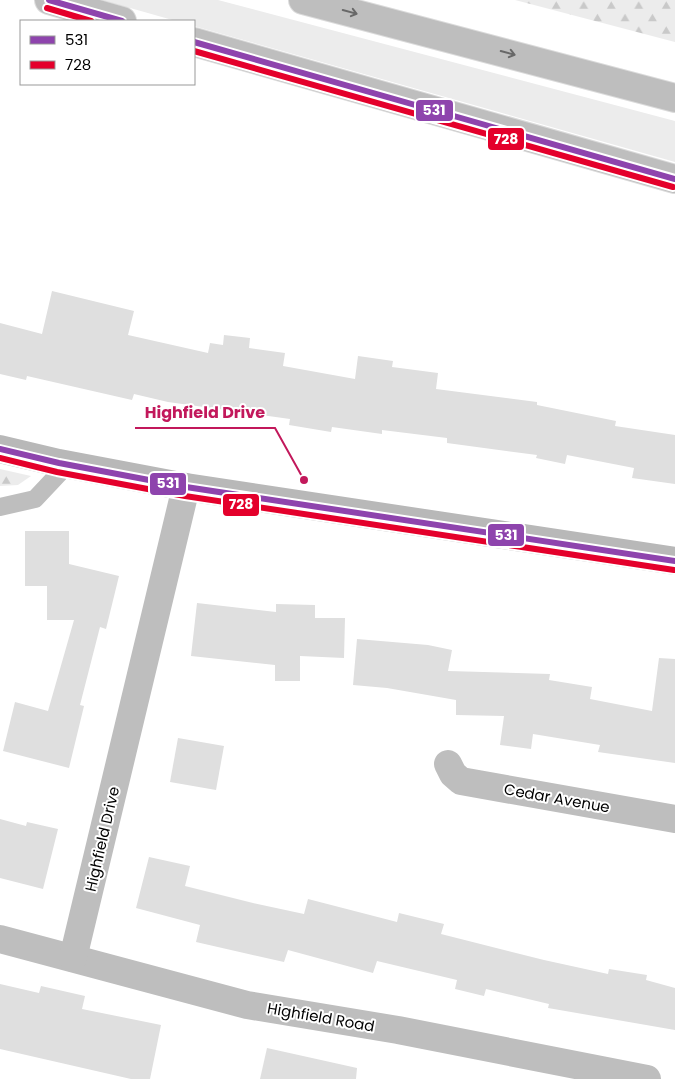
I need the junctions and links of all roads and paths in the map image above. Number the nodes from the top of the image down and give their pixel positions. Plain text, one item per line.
1 (48, 0) edge
2 (303, 0) edge
3 (118, 20) edge
4 (195, 42) edge
5 (675, 98) edge
6 (675, 179) edge
7 (0, 449) edge
8 (67, 465) junction
9 (186, 487) junction
10 (0, 507) edge
11 (675, 561) edge
12 (448, 764) dead end
13 (675, 819) edge
14 (0, 939) edge
15 (73, 958) junction
16 (647, 1079) edge

1 - 3 main road
2 -> 5 main road
4 - 6 main road
7 - 8 street
8 - 9 street
8 - 10 lane
9 - 11 street
9 - 15 main road, Highfield Drive
12 - 13 main road, Cedar Avenue
14 - 15 main road, Highfield Road
15 - 16 main road, Highfield Road

